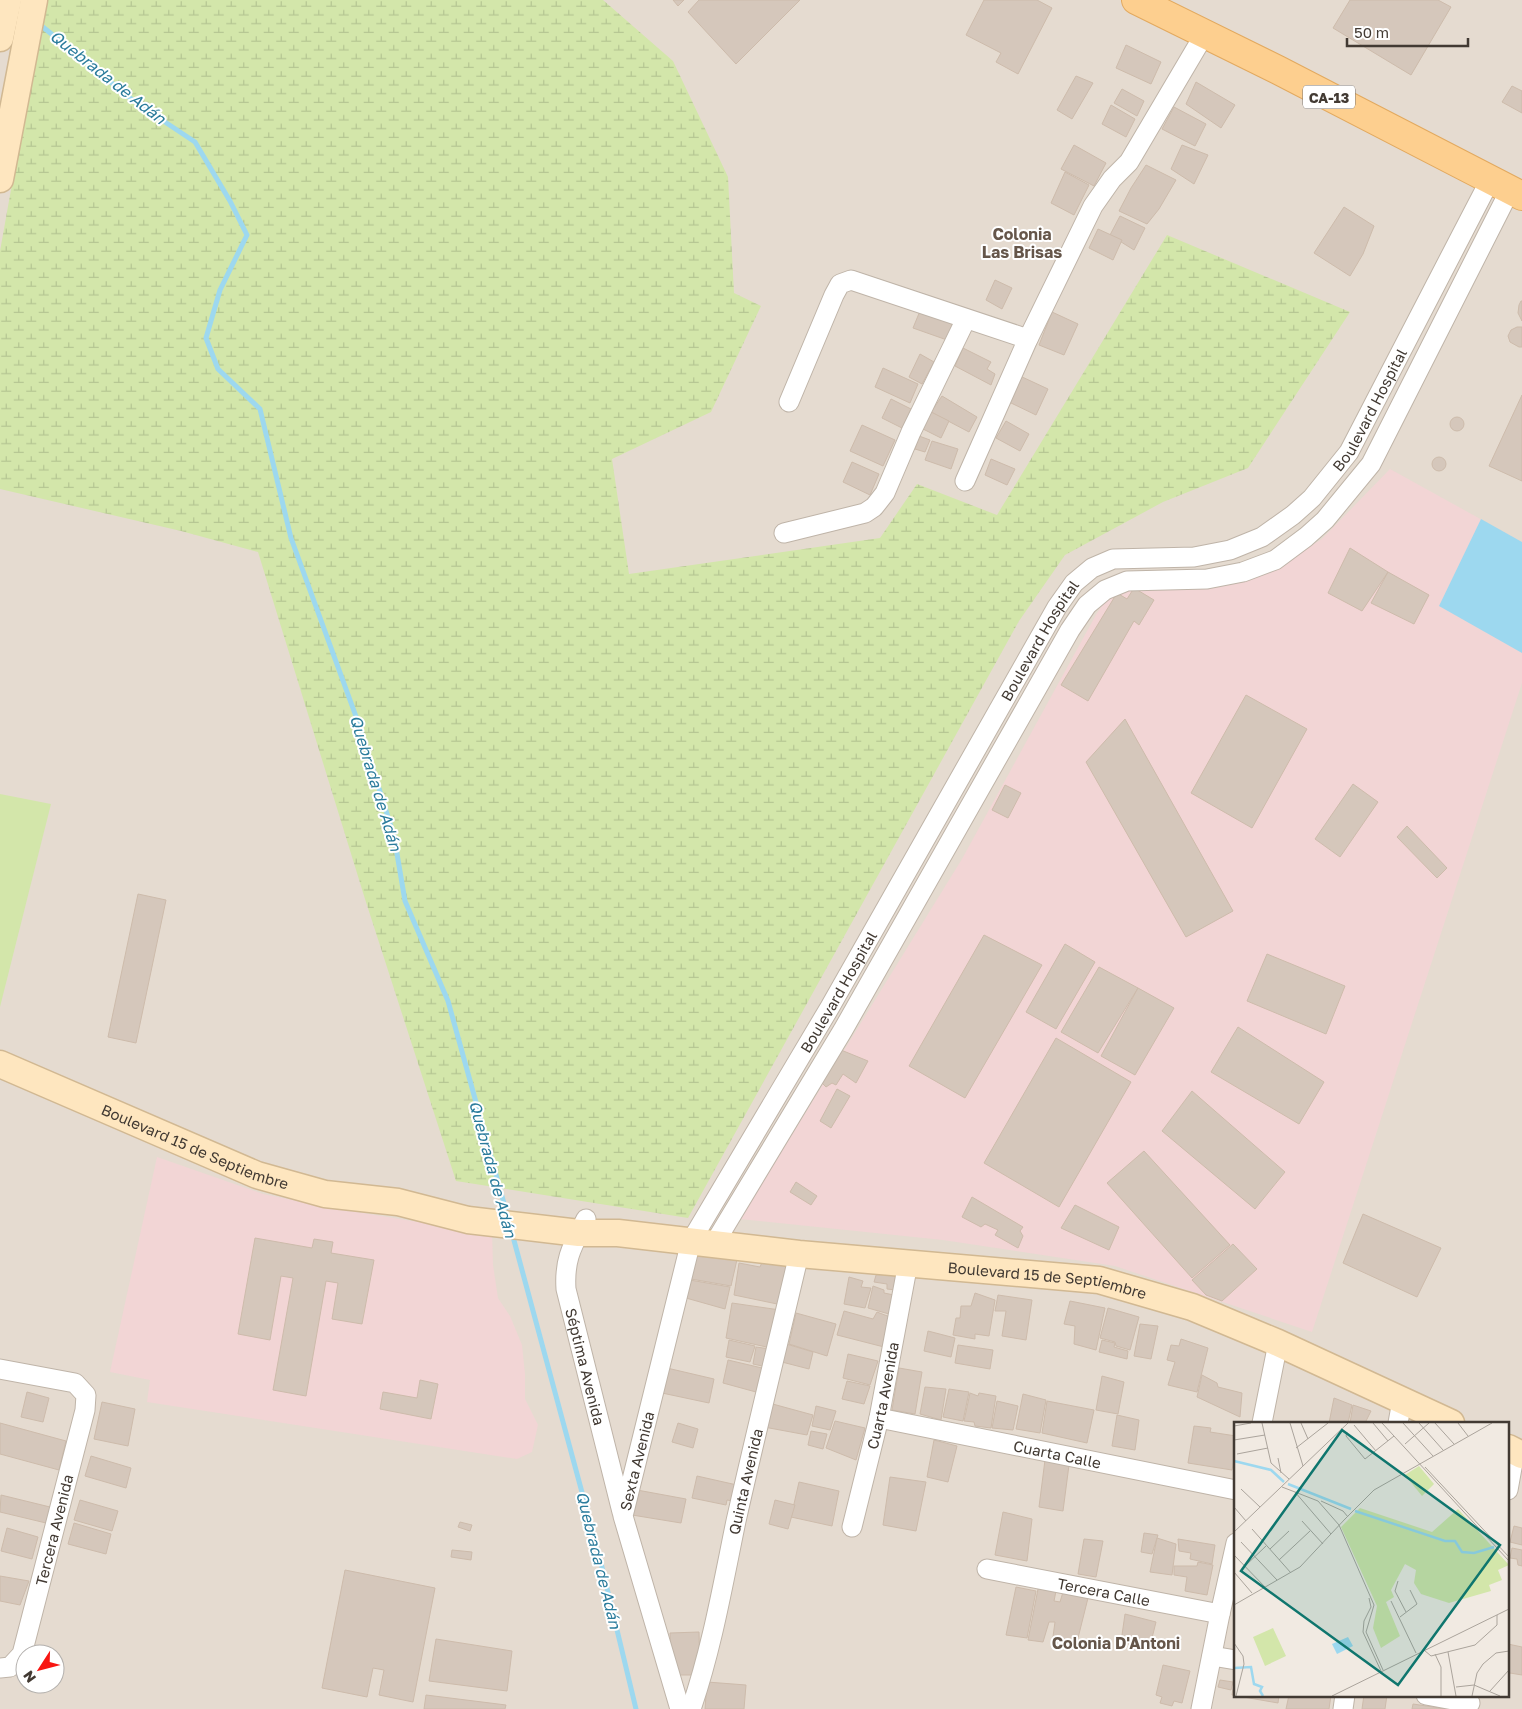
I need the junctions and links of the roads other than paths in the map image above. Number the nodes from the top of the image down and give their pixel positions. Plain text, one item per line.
1 (34, 0) edge
2 (1136, 0) edge
3 (6, 6) edge
4 (1204, 35) junction
5 (0, 38) edge
6 (0, 179) edge
7 (1507, 189) edge
8 (966, 319) junction
9 (1028, 338) junction
10 (789, 402) dead end
11 (965, 481) dead end
12 (784, 533) dead end
13 (0, 1064) edge
14 (398, 1202) junction
15 (583, 1226) junction
16 (703, 1243) junction
17 (799, 1254) junction
18 (908, 1263) junction
19 (1278, 1343) junction
20 (0, 1369) edge
21 (1400, 1412) edge
22 (879, 1418) junction
23 (1262, 1422) edge
24 (1446, 1422) edge
25 (1515, 1451) edge
26 (1510, 1479) edge
27 (1234, 1490) edge
28 (623, 1516) junction
29 (852, 1527) dead end
30 (1234, 1552) edge
31 (987, 1569) dead end
32 (1220, 1614) junction
33 (1212, 1656) junction
34 (1234, 1660) edge
35 (0, 1668) edge
36 (1345, 1696) edge
37 (1432, 1696) edge
38 (1470, 1702) edge
39 (680, 1709) edge
40 (691, 1709) edge
41 (1201, 1709) edge
42 (1343, 1709) edge

1 - 6 street
2 - 4 main road, CA-13
3 - 5 street
4 - 7 main road, CA-13
4 - 9 street
7 - 16 street, Boulevard Hospital
7 - 16 street, Boulevard Hospital
8 - 9 street
8 - 10 street
8 - 12 street
9 - 11 street
13 - 14 street, Boulevard 15 de Septiembre
14 - 15 street, Boulevard 15 de Septiembre
14 - 15 street, Boulevard 15 de Septiembre
15 - 16 street, Boulevard 15 de Septiembre
15 - 28 street, Séptima Avenida
16 - 17 street, Boulevard 15 de Septiembre
16 - 28 street, Sexta Avenida
17 - 18 street, Boulevard 15 de Septiembre
17 - 40 street, Quinta Avenida
18 - 19 street, Boulevard 15 de Septiembre
18 - 22 street, Cuarta Avenida
19 - 21 street, Boulevard 15 de Septiembre
19 - 23 street
20 - 35 street, Tercera Avenida
21 - 24 street, Boulevard 15 de Septiembre
22 - 27 street, Cuarta Calle
22 - 29 street, Cuarta Avenida
25 - 26 street
28 - 39 street, Sexta Avenida
30 - 32 street
31 - 32 street, Tercera Calle
32 - 33 street
33 - 34 street
33 - 41 street
36 - 42 street
37 - 38 street

